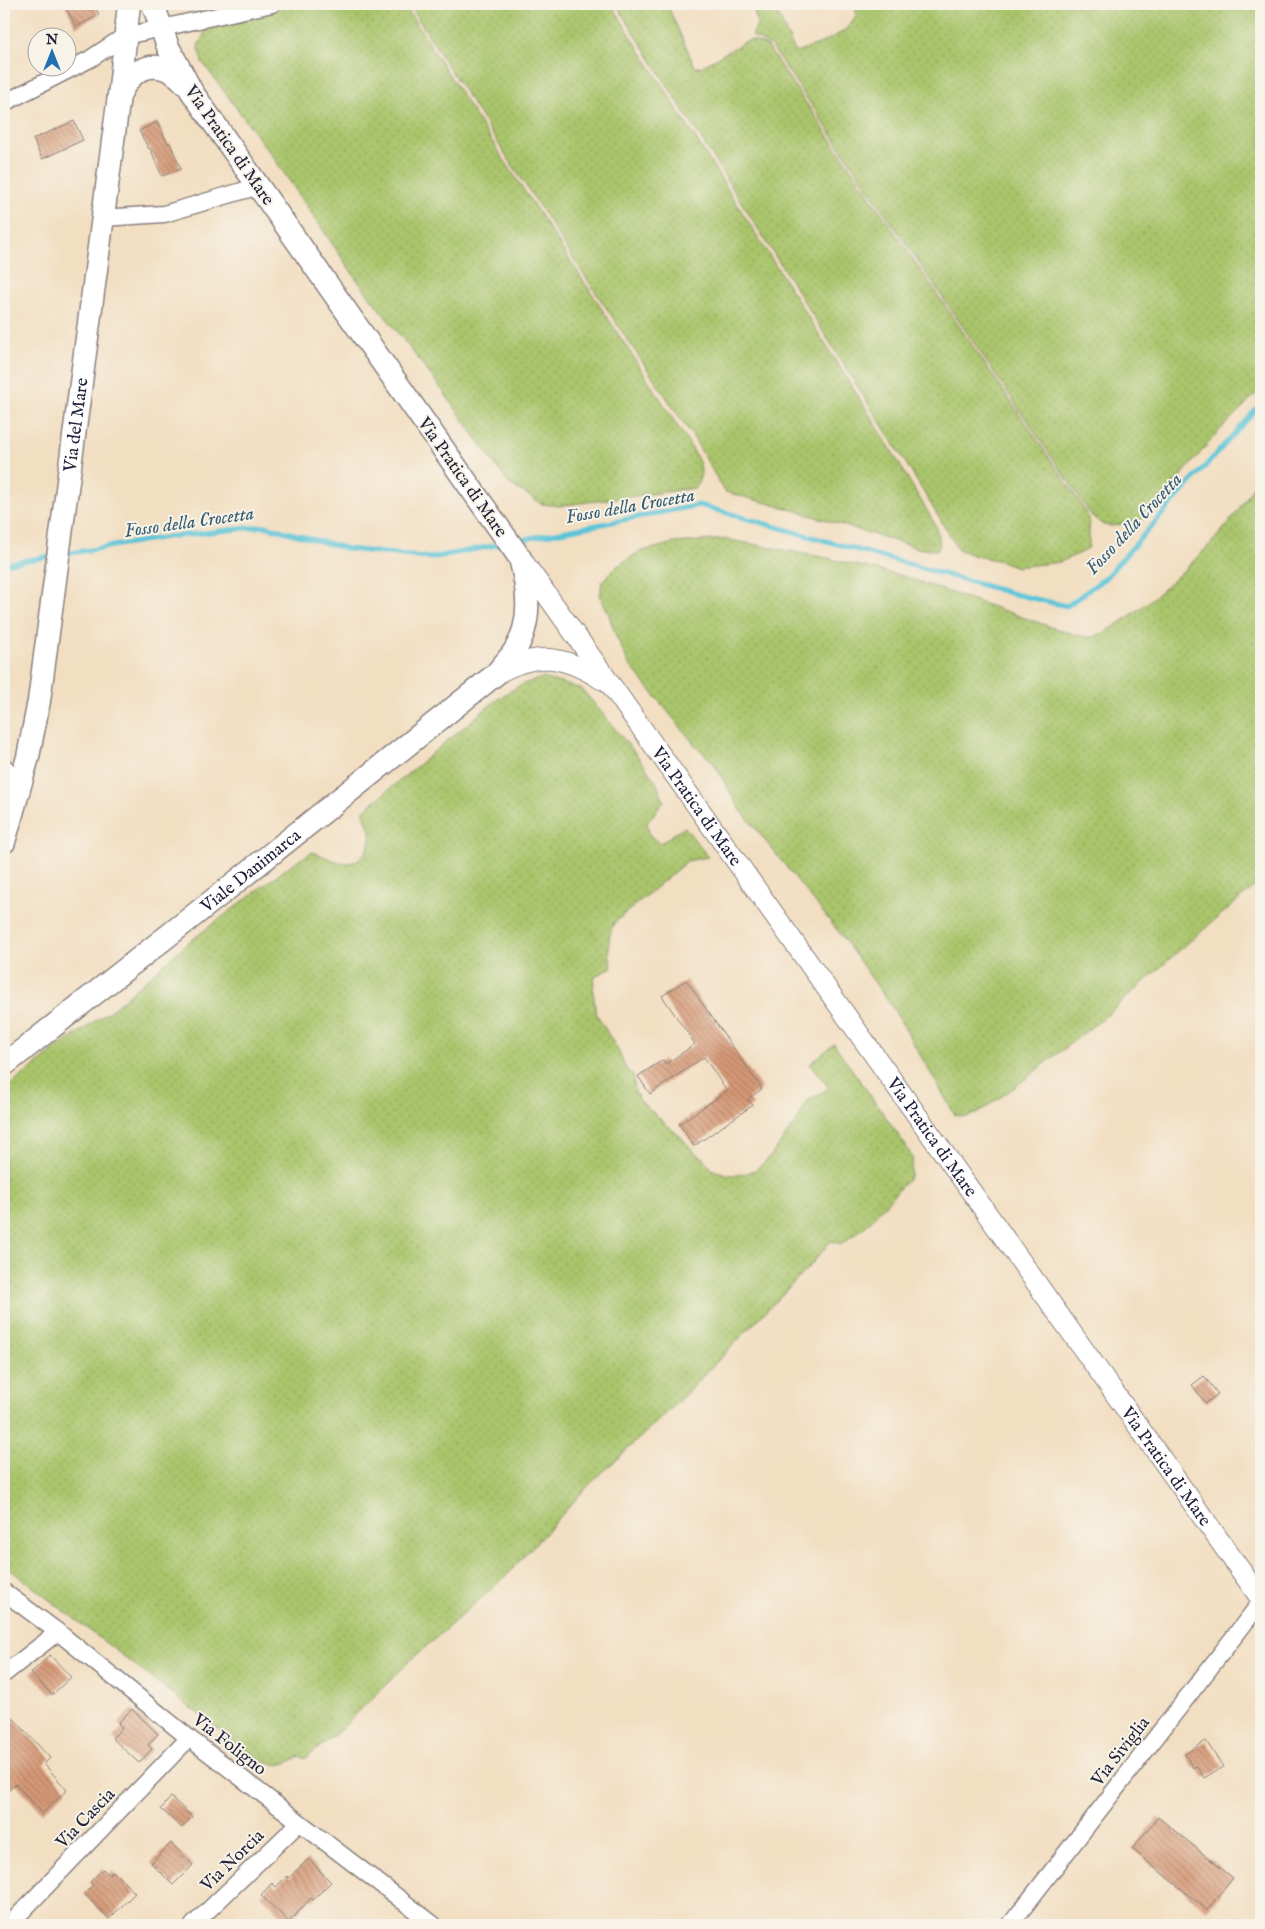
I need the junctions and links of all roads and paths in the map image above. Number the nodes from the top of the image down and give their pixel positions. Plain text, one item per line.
1 (129, 4) edge
2 (152, 4) edge
3 (272, 4) edge
4 (160, 27) junction
5 (125, 36) junction
6 (192, 92) junction
7 (118, 96) junction
8 (4, 103) edge
9 (259, 186) junction
10 (102, 218) junction
11 (520, 558) junction
12 (496, 674) junction
13 (609, 684) junction
14 (4, 766) edge
15 (16, 802) junction
16 (4, 842) edge
17 (4, 1066) edge
18 (4, 1592) edge
19 (1261, 1600) edge
20 (58, 1632) junction
21 (4, 1674) edge
22 (189, 1738) junction
23 (299, 1823) junction
24 (10, 1925) edge
25 (193, 1925) edge
26 (434, 1925) edge
27 (1010, 1925) edge

1 - 5 main road, Via del Mare
2 - 4 main road, Via Pratica di Mare
3 - 4 street
4 - 5 street
4 - 6 main road, Via Pratica di Mare
5 - 7 main road, Via del Mare
5 - 8 street
6 - 7 main road
6 - 9 main road, Via Pratica di Mare
7 - 10 main road, Via del Mare
9 - 10 street
9 - 11 main road, Via Pratica di Mare
10 - 15 main road, Via del Mare
11 - 12 main road, Viale Danimarca
11 - 13 street, Via Pratica di Mare
12 - 13 street, Viale Danimarca
12 - 17 main road, Viale Danimarca
13 - 19 street, Via Pratica di Mare
14 - 15 street
15 - 16 main road, Via del Mare
18 - 20 street, Via Foligno
19 - 27 street, Via Siviglia
20 - 21 street
20 - 22 street, Via Foligno
22 - 23 street, Via Foligno
22 - 24 street, Via Cascia
23 - 25 street, Via Norcia
23 - 26 street, Via Foligno

